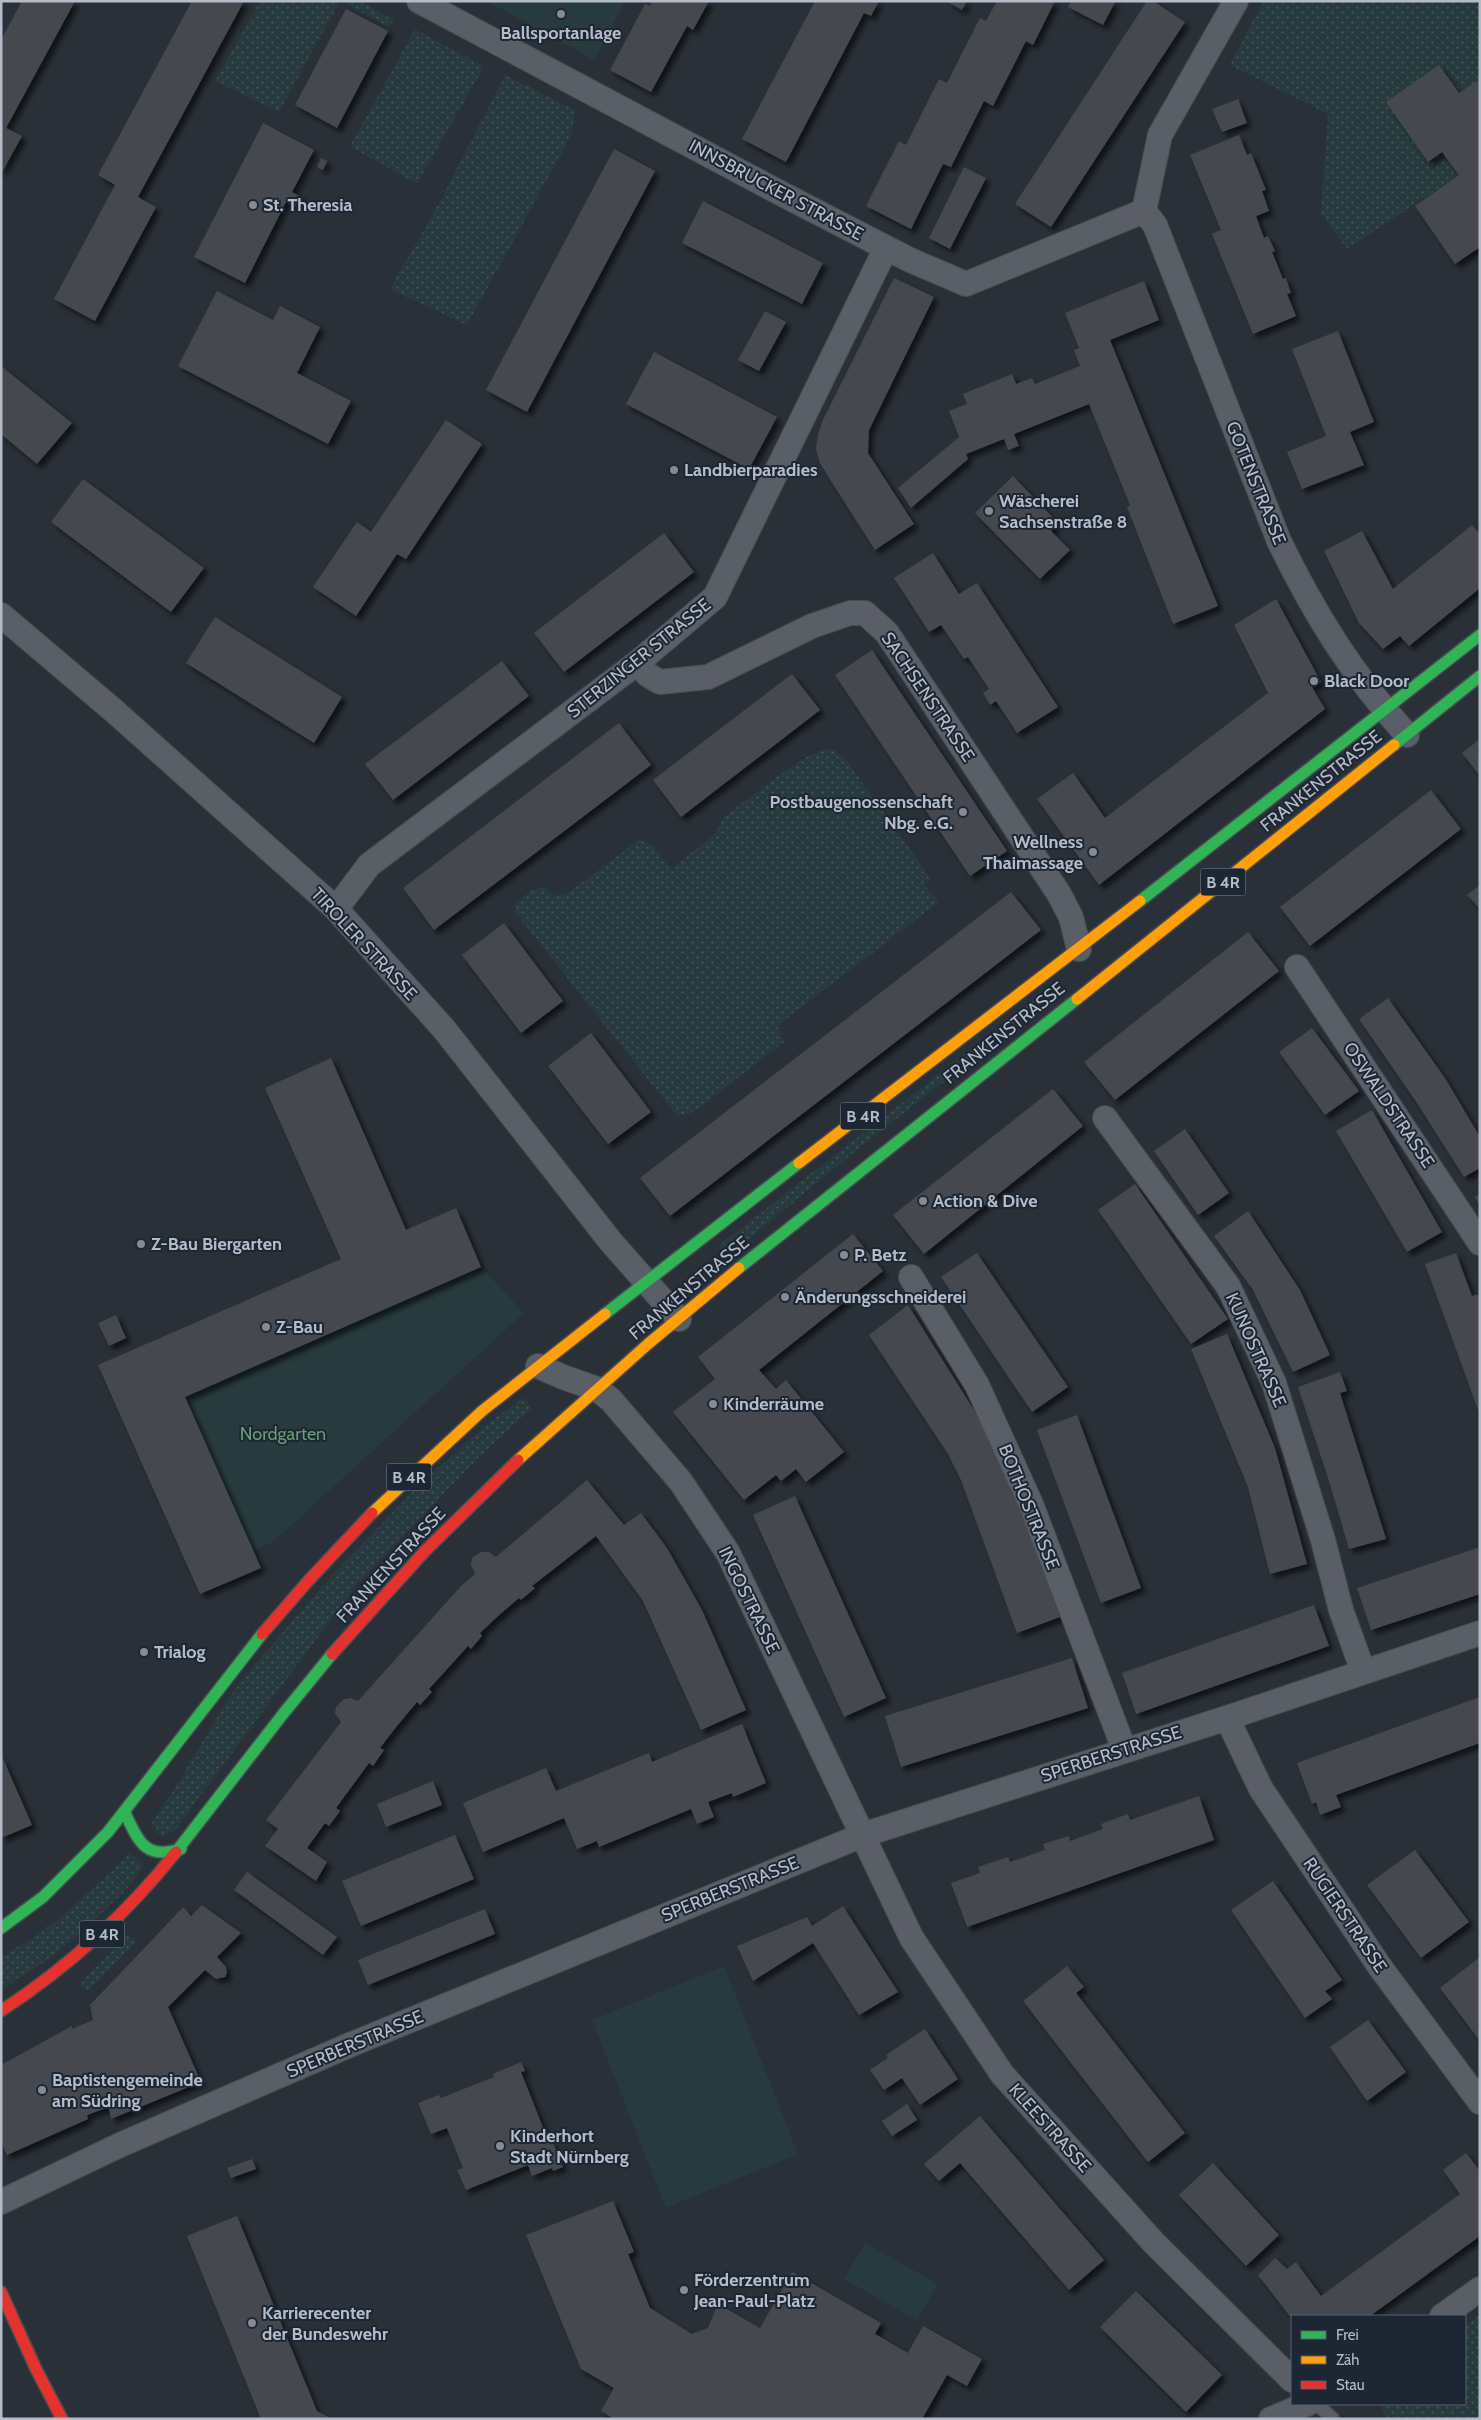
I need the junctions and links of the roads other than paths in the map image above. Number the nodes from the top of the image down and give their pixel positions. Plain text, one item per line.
1 (419, 1) edge
2 (1236, 1) edge
3 (1144, 211) junction
4 (886, 248) junction
5 (1, 615) edge
6 (1480, 635) edge
7 (637, 663) junction
8 (1480, 676) edge
9 (1385, 711) junction
10 (1407, 735) junction
11 (336, 909) junction
12 (1078, 949) junction
13 (1297, 967) dead end
14 (1105, 1118) dead end
15 (1480, 1243) edge
16 (910, 1277) dead end
17 (647, 1283) junction
18 (679, 1319) junction
19 (538, 1366) junction
20 (597, 1389) junction
21 (1480, 1634) edge
22 (1363, 1671) junction
23 (1227, 1718) junction
24 (1124, 1749) junction
25 (125, 1813) junction
26 (863, 1835) junction
27 (181, 1849) junction
28 (1, 1928) edge
29 (1, 2011) edge
30 (1480, 2102) edge
31 (1, 2202) edge
32 (1480, 2289) edge
33 (1, 2292) edge
34 (1443, 2315) edge
35 (1291, 2379) edge
36 (1305, 2405) edge
37 (1318, 2405) edge
38 (62, 2419) edge
39 (1271, 2419) edge
40 (1333, 2419) edge

1 - 4 street, INNSBRUCKER STRASSE
2 - 3 street
3 - 4 street, INNSBRUCKER STRASSE
3 - 9 street, GOTENSTRASSE
4 - 7 street, STERZINGER STRASSE
5 - 11 street, TIROLER STRASSE
6 - 9 main road, FRANKENSTRASSE / B 4R
7 - 11 street, STERZINGER STRASSE
7 - 12 street, SACHSENSTRASSE
8 - 10 main road, FRANKENSTRASSE / B 4R
9 - 10 street, GOTENSTRASSE
9 - 12 main road, FRANKENSTRASSE / B 4R
10 - 18 main road, FRANKENSTRASSE / B 4R
11 - 17 street, TIROLER STRASSE
12 - 17 main road, FRANKENSTRASSE / B 4R
13 - 15 street, OSWALDSTRASSE
14 - 22 street, KUNOSTRASSE
16 - 24 street, BOTHOSTRASSE
17 - 18 street, TIROLER STRASSE
17 - 19 main road, FRANKENSTRASSE / B 4R
18 - 20 main road, FRANKENSTRASSE / B 4R
19 - 20 street
19 - 25 main road, FRANKENSTRASSE / B 4R
20 - 26 street, INGOSTRASSE
20 - 27 main road, FRANKENSTRASSE / B 4R
21 - 22 street, SPERBERSTRASSE
22 - 23 street, SPERBERSTRASSE
23 - 24 street, SPERBERSTRASSE
23 - 30 street, RUGIERSTRASSE
24 - 26 street, SPERBERSTRASSE
25 - 27 main road
25 - 28 main road, FRANKENSTRASSE / B 4R
26 - 31 street, SPERBERSTRASSE
26 - 35 street, KLEESTRASSE
27 - 29 main road, FRANKENSTRASSE / B 4R
32 - 34 street
33 - 38 main road
36 - 39 street
37 - 40 lane

